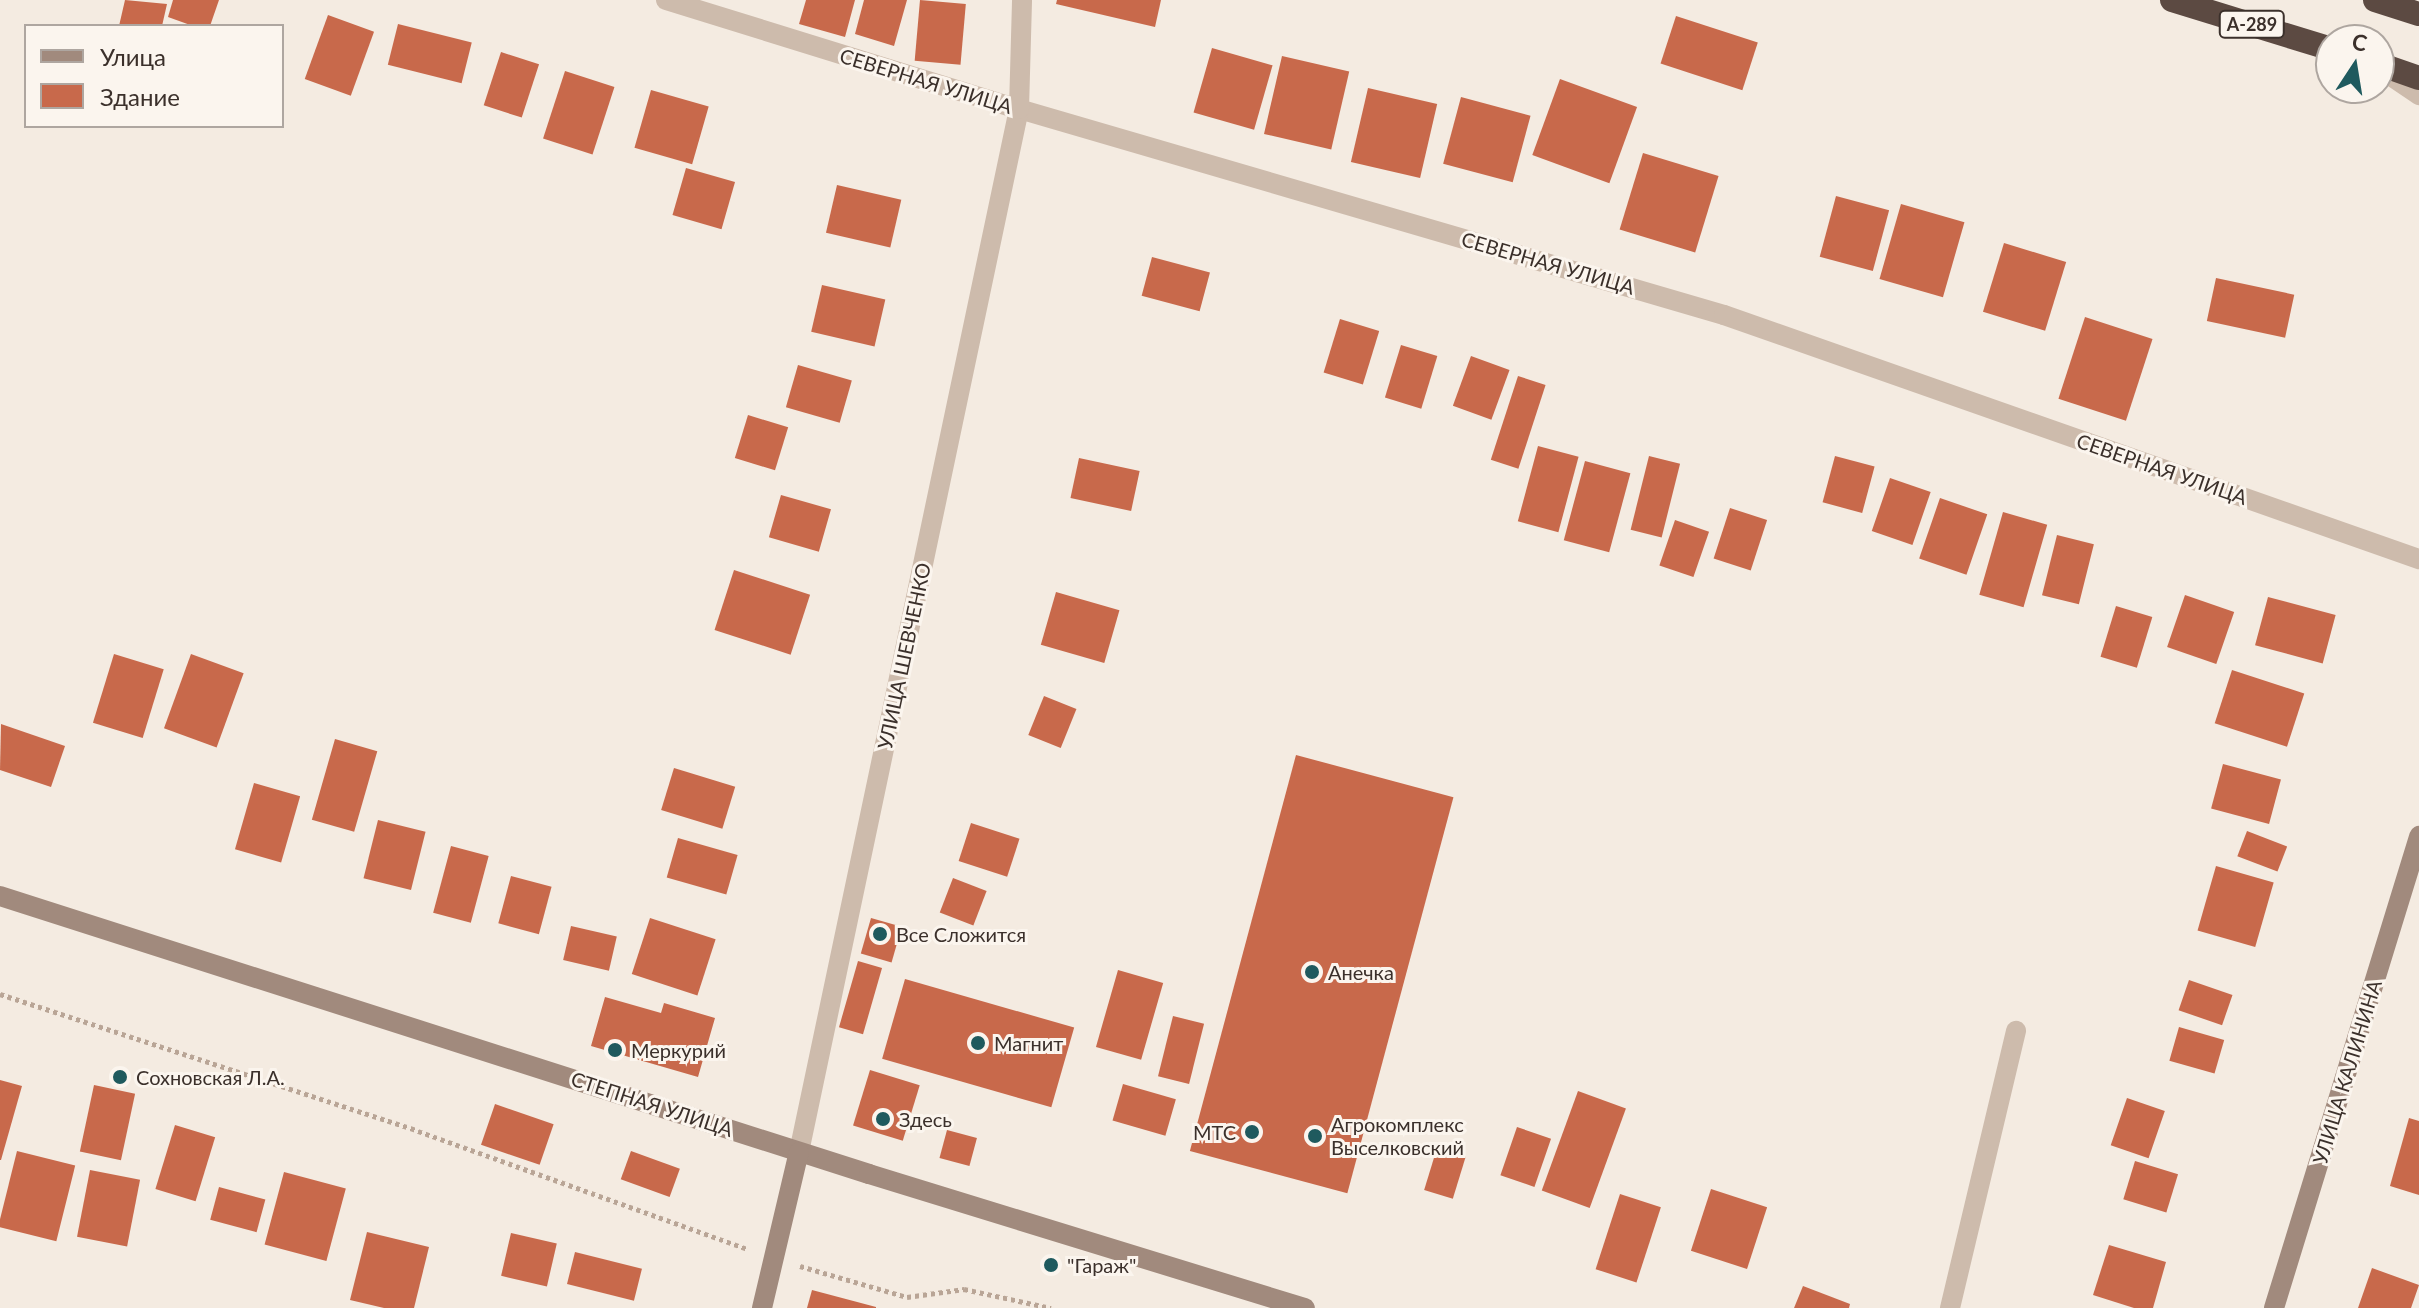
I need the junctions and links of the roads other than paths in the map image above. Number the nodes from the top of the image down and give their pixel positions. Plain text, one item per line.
1 (666, 0) edge
2 (1022, 0) edge
3 (2172, 0) edge
4 (2375, 0) edge
5 (2419, 14) edge
6 (2315, 44) edge
7 (2395, 71) edge
8 (2395, 78) edge
9 (2419, 78) edge
10 (2419, 95) edge
11 (1019, 109) junction
12 (2419, 559) edge
13 (2419, 836) edge
14 (0, 896) edge
15 (2016, 1031) dead end
16 (799, 1152) junction
17 (762, 1308) edge
18 (1305, 1308) edge
19 (1950, 1308) edge
20 (2274, 1308) edge

1 - 11 street, СЕВЕРНАЯ УЛИЦА
2 - 11 street, УЛИЦА ШЕВЧЕНКО
3 - 6 highway, А-289
4 - 5 highway
7 - 9 highway
8 - 10 street
11 - 12 street, СЕВЕРНАЯ УЛИЦА
11 - 16 street, УЛИЦА ШЕВЧЕНКО
13 - 20 main road, УЛИЦА КАЛИНИНА
14 - 16 main road, СТЕПНАЯ УЛИЦА
15 - 19 street
16 - 17 main road, УЛИЦА ШЕВЧЕНКО
16 - 18 main road, СТЕПНАЯ УЛИЦА

